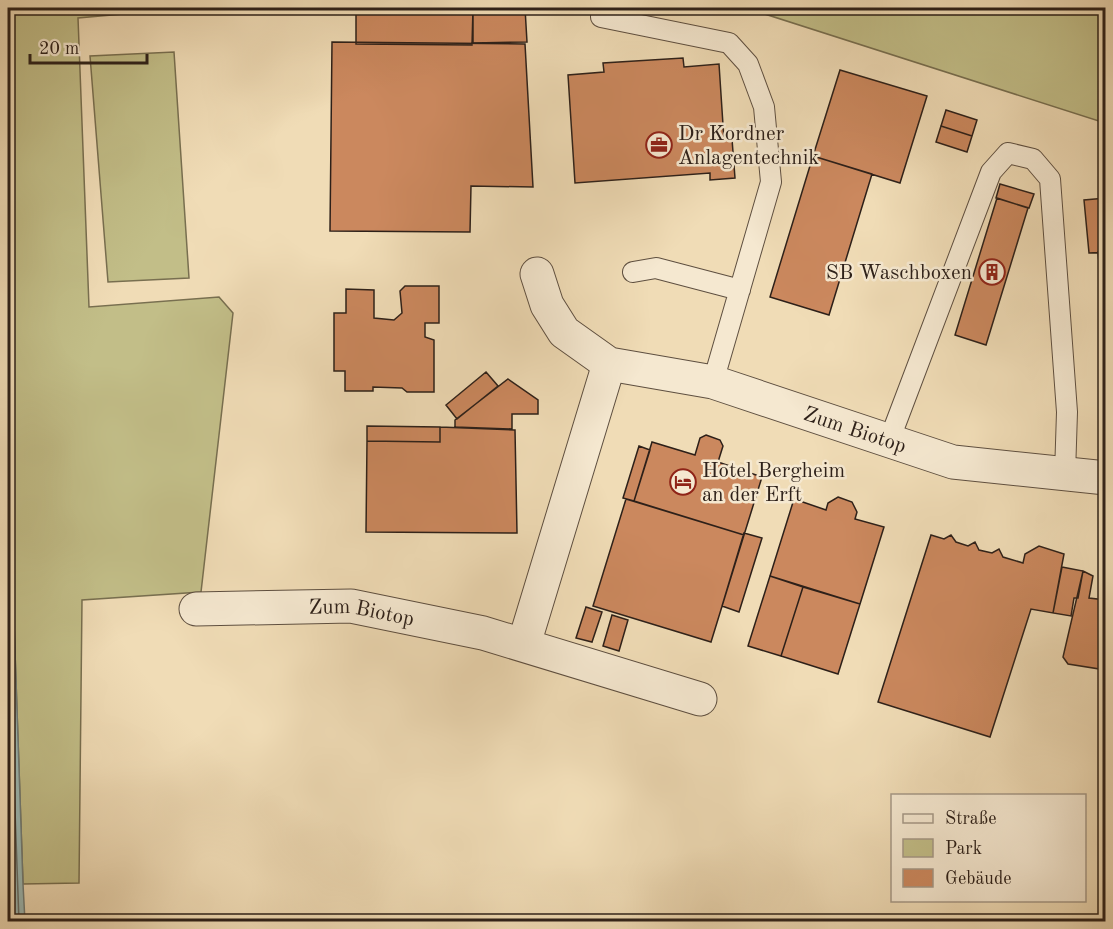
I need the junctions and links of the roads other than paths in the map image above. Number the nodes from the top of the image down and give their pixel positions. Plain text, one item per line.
1 (601, 17) dead end
2 (633, 272) dead end
3 (537, 274) dead end
4 (740, 290) junction
5 (609, 364) junction
6 (713, 382) junction
7 (889, 441) junction
8 (1065, 474) junction
9 (1106, 478) edge
10 (196, 609) dead end
11 (524, 644) junction
12 (700, 699) dead end

1 - 4 lane
2 - 4 lane
3 - 5 street, Zum Biotop
4 - 6 lane
5 - 6 street, Zum Biotop
5 - 11 street
6 - 7 street, Zum Biotop
7 - 8 street, Zum Biotop
7 - 8 lane
8 - 9 street, Zum Biotop
10 - 11 street, Zum Biotop
11 - 12 street, Zum Biotop

